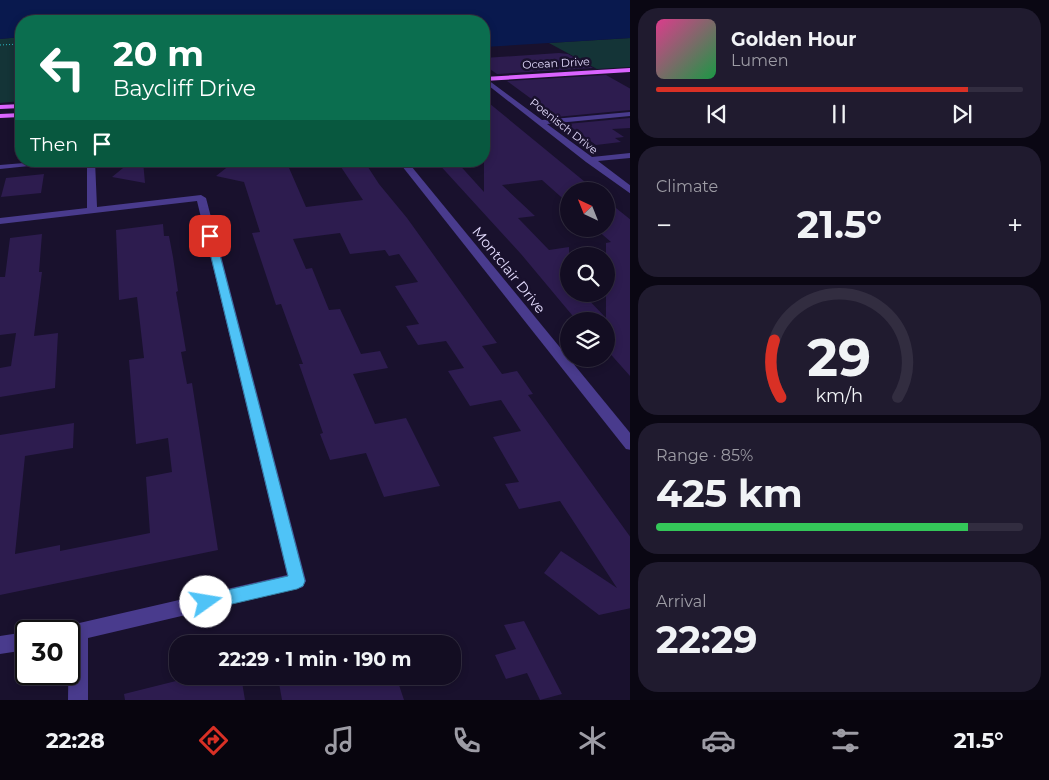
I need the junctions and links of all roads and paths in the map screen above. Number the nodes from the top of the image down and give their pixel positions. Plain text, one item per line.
1 (15, 44) edge
2 (0, 45) edge
3 (630, 70) edge
4 (580, 73) junction
5 (630, 76) edge
6 (588, 78) junction
7 (490, 81) edge
8 (490, 81) edge
9 (490, 84) edge
10 (15, 106) edge
11 (0, 107) edge
12 (630, 114) edge
13 (15, 115) edge
14 (0, 116) edge
15 (541, 122) junction
16 (630, 155) edge
17 (589, 160) junction
18 (15, 166) edge
19 (0, 167) edge
20 (91, 167) edge
21 (407, 167) edge
22 (630, 191) edge
23 (92, 210) junction
24 (0, 220) edge
25 (630, 445) edge
26 (80, 631) edge
27 (15, 642) edge
28 (0, 645) edge
29 (77, 685) edge
30 (78, 700) edge

1 - 2 path
3 - 4 main road, Ocean Drive
4 - 6 main road
4 - 7 main road, Ocean Drive
5 - 6 main road, Ocean Drive
6 - 8 main road, Ocean Drive
9 - 15 street, Poenisch Drive
10 - 11 main road
12 - 15 street
13 - 14 main road
15 - 17 street, Poenisch Drive
16 - 17 street
17 - 22 street, Poenisch Drive
18 - 19 lane
20 - 23 street
21 - 25 street, Montclair Drive
23 - 24 street
23 - 26 street
27 - 28 street
29 - 30 street

